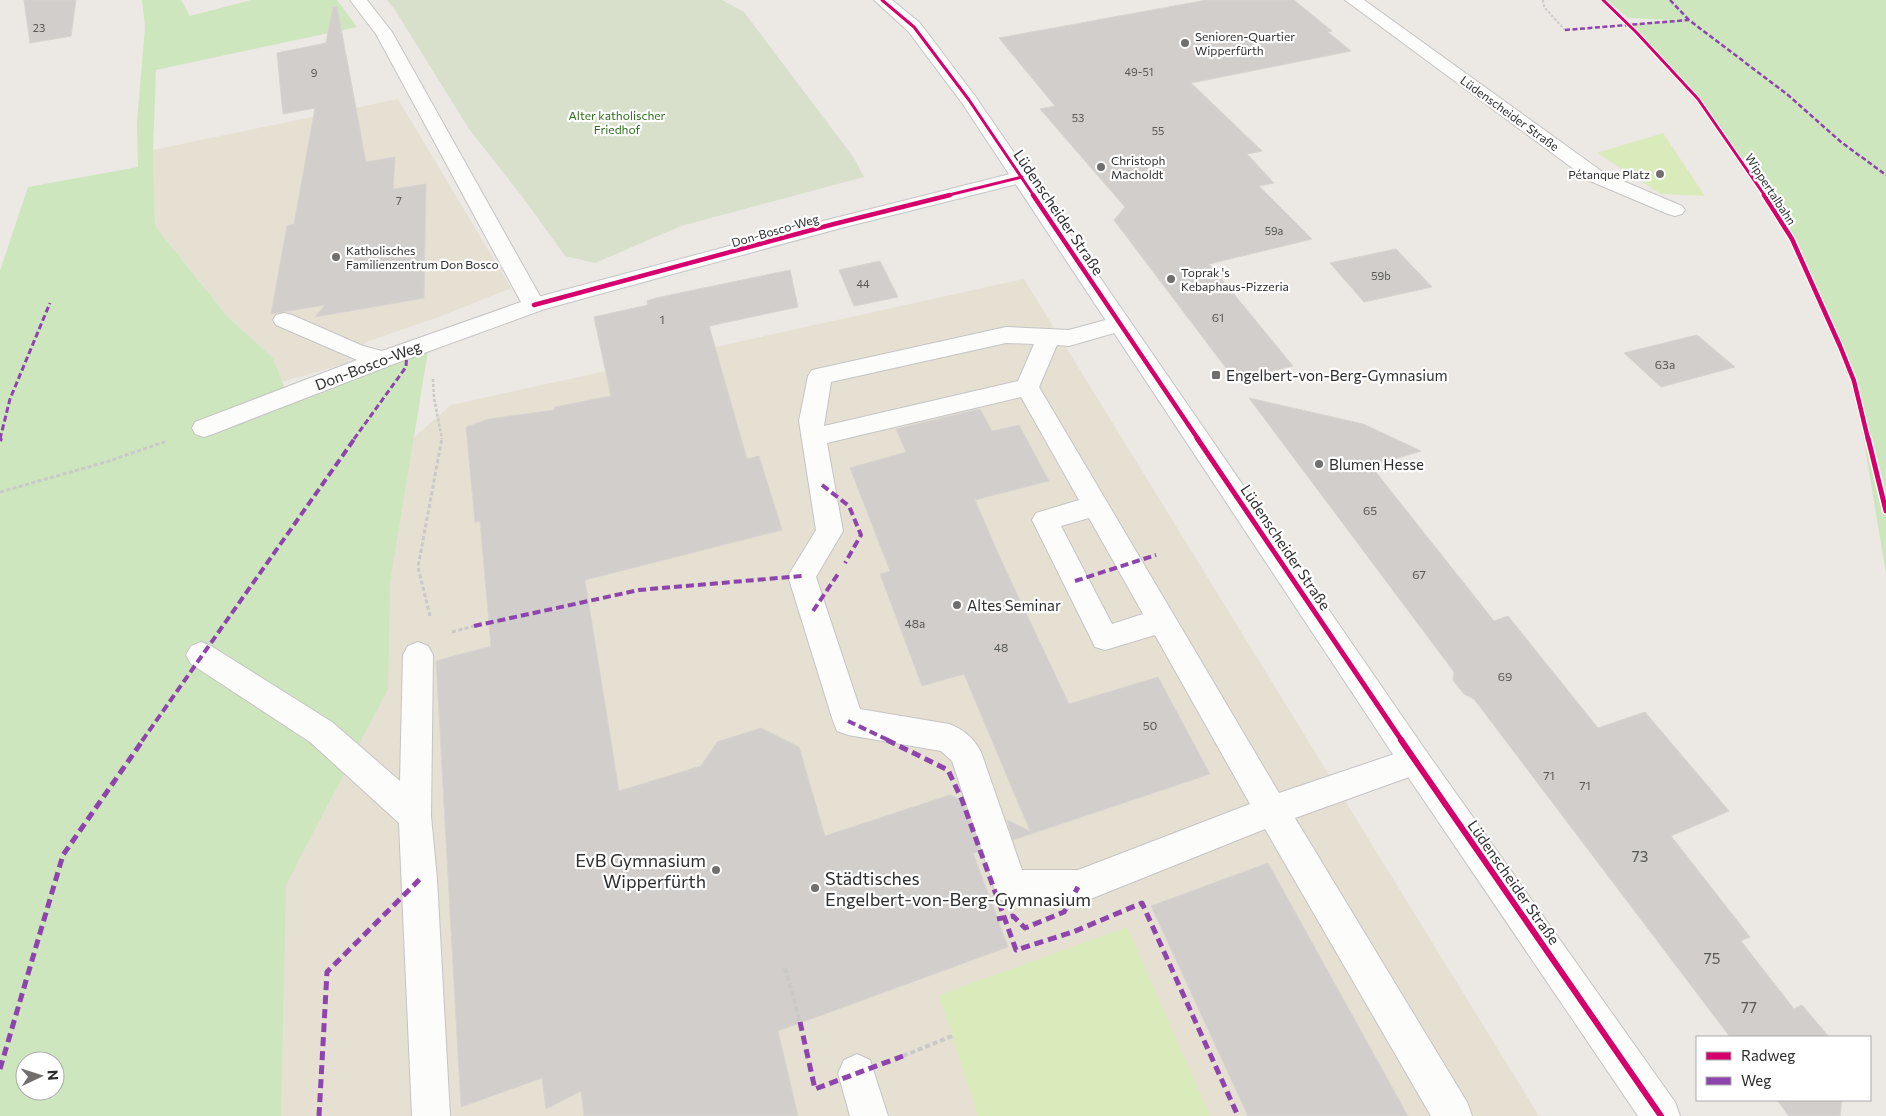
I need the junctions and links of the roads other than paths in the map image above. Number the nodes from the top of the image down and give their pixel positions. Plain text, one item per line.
1 (358, 0) edge
2 (882, 0) edge
3 (1353, 0) edge
4 (1022, 177) junction
5 (1675, 210) dead end
6 (534, 305) junction
7 (284, 320) dead end
8 (1120, 324) junction
9 (1049, 337) junction
10 (383, 359) junction
11 (1026, 387) junction
12 (204, 428) road end
13 (814, 438) junction
14 (1095, 506) junction
15 (1161, 621) junction
16 (418, 655) dead end
17 (201, 656) dead end
18 (1415, 762) junction
19 (1272, 811) junction
20 (415, 816) junction
21 (857, 1073) dead end
22 (431, 1116) edge
23 (869, 1116) edge
24 (1453, 1116) edge
25 (1661, 1116) edge

1 - 6 main road
2 - 4 main road, Lüdenscheider Straße
3 - 5 main road, Lüdenscheider Straße
4 - 6 main road, Don-Bosco-Weg
4 - 8 main road, Lüdenscheider Straße
6 - 10 main road, Don-Bosco-Weg
7 - 10 main road
8 - 9 main road
8 - 18 main road, Lüdenscheider Straße
9 - 11 main road
9 - 13 main road
10 - 12 main road, Don-Bosco-Weg
11 - 13 main road
11 - 14 main road
13 - 19 main road
14 - 15 main road
14 - 15 main road
15 - 19 main road
16 - 20 main road
17 - 20 main road
18 - 19 main road
18 - 25 main road, Lüdenscheider Straße
19 - 24 main road
20 - 22 main road
21 - 23 main road

